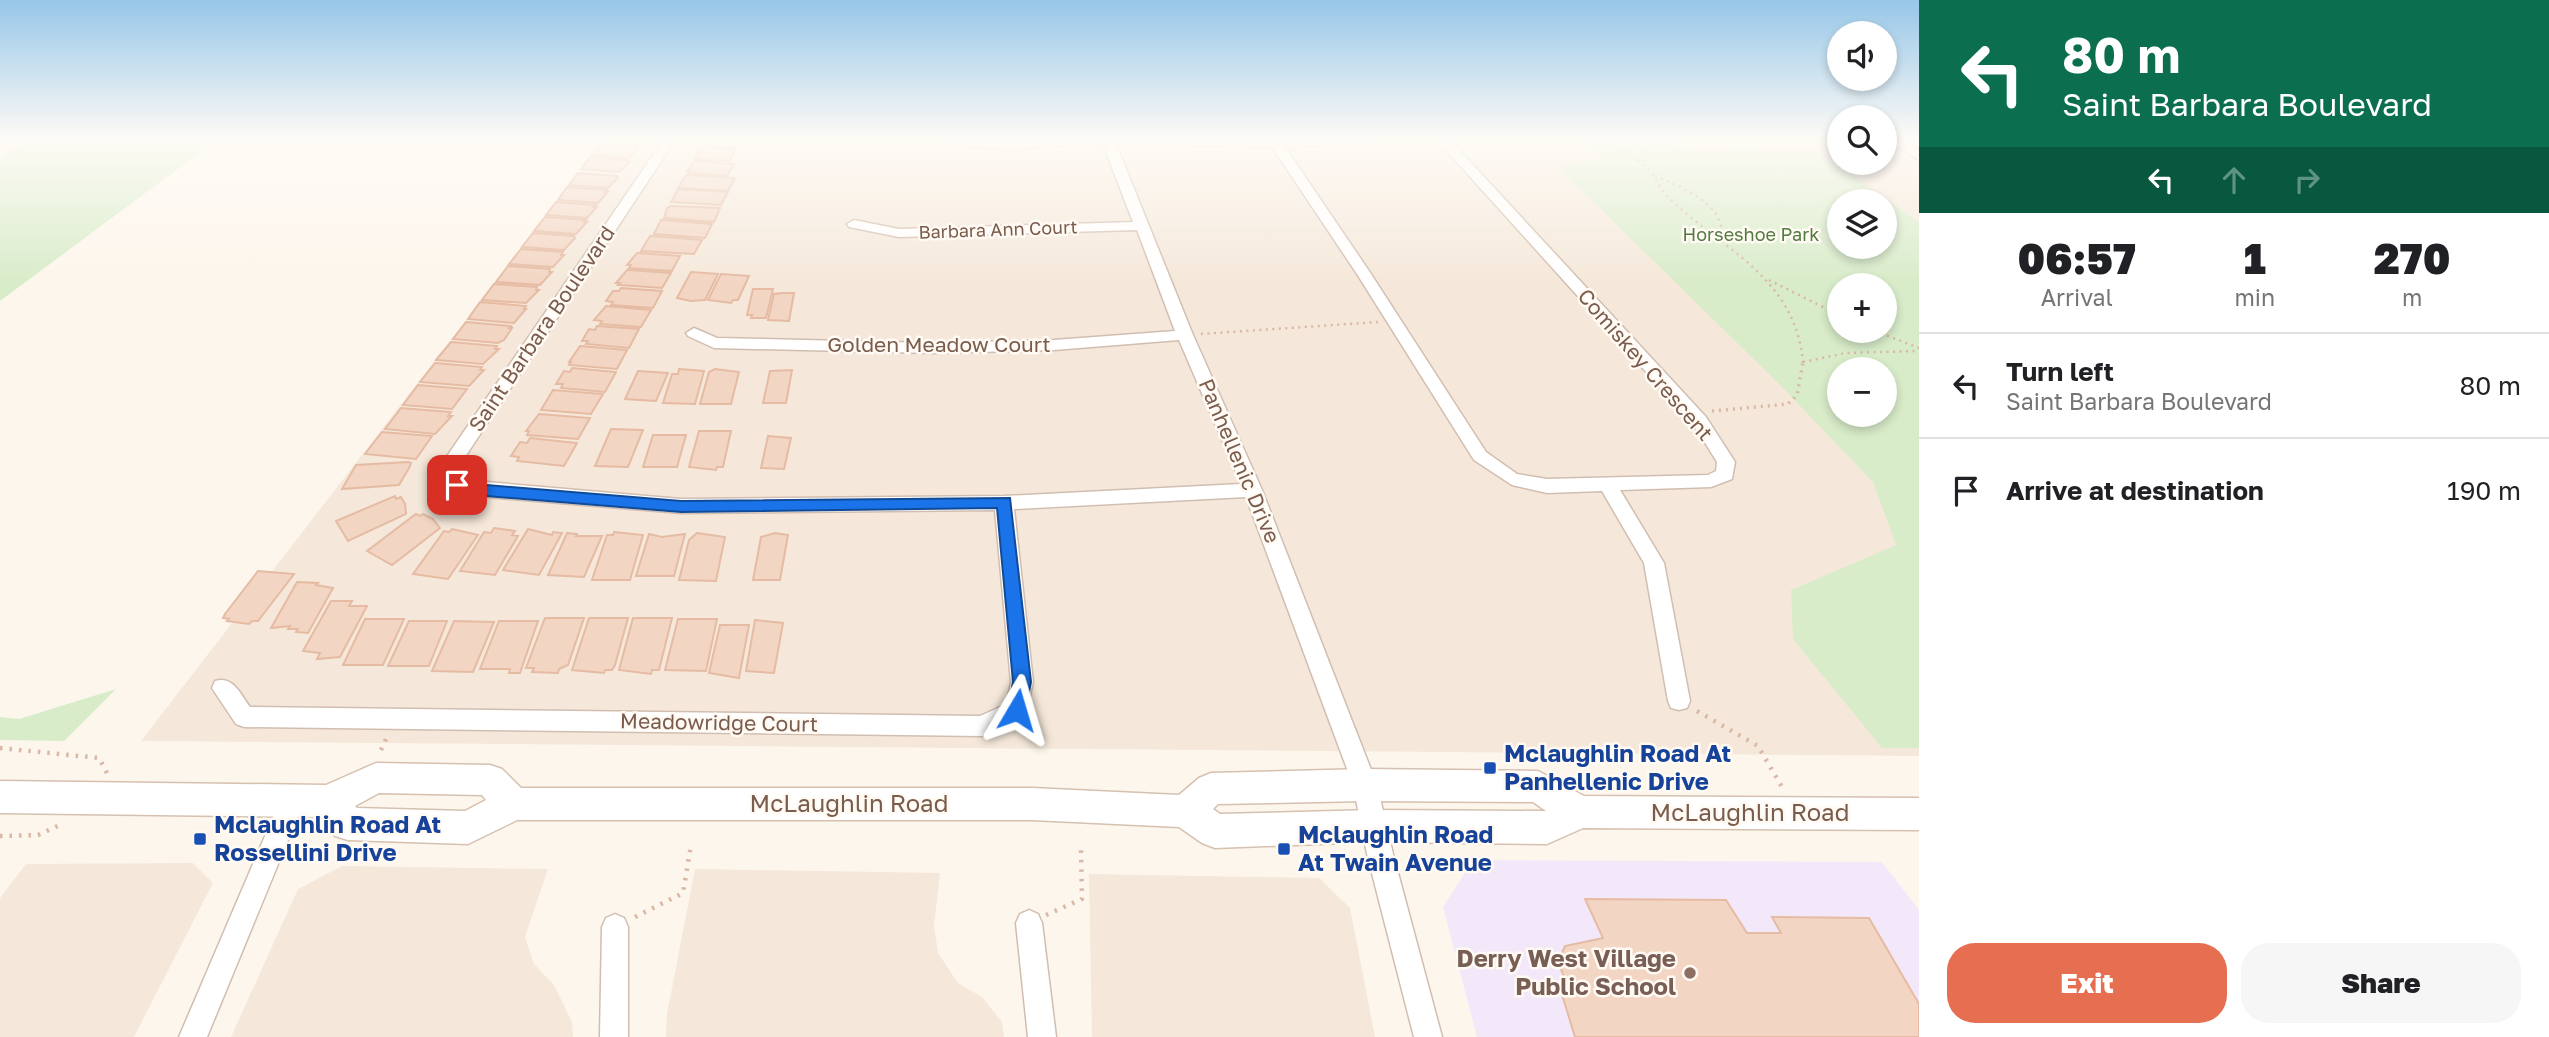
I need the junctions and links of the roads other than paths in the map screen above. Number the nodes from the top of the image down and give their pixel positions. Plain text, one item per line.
1 (637, 187) edge
2 (1127, 187) edge
3 (1304, 187) edge
4 (1486, 187) edge
5 (855, 224) dead end
6 (1142, 226) junction
7 (694, 332) dead end
8 (1185, 335) junction
9 (1607, 484) junction
10 (1253, 490) junction
11 (1004, 502) junction
12 (223, 688) dead end
13 (1679, 701) road end
14 (1365, 785) junction
15 (0, 797) edge
16 (292, 801) junction
17 (329, 801) junction
18 (513, 804) junction
19 (1185, 811) junction
20 (1580, 812) junction
21 (1919, 814) edge
22 (1373, 826) junction
23 (1029, 923) road end
24 (615, 927) road end
25 (193, 1037) edge
26 (614, 1037) edge
27 (1042, 1037) edge
28 (1428, 1037) edge

1 - 11 street, Saint Barbara Boulevard
2 - 6 street, Panhellenic Drive
3 - 9 street, Comiskey Crescent
4 - 9 street, Comiskey Crescent
5 - 6 street, Barbara Ann Court
6 - 8 street, Panhellenic Drive
7 - 8 street, Golden Meadow Court
8 - 10 street, Panhellenic Drive
9 - 13 street
10 - 11 street, Saint Barbara Boulevard
10 - 14 street, Panhellenic Drive
11 - 12 street, Meadowridge Court
14 - 19 street
14 - 20 street
14 - 22 street, Panhellenic Drive
15 - 16 street
16 - 17 street
16 - 25 street
17 - 18 street
17 - 18 street, McLaughlin Road
18 - 19 street, McLaughlin Road
19 - 22 street, McLaughlin Road
20 - 21 street, McLaughlin Road
20 - 22 street, McLaughlin Road
22 - 28 street, Panhellenic Drive
23 - 27 street
24 - 26 street

